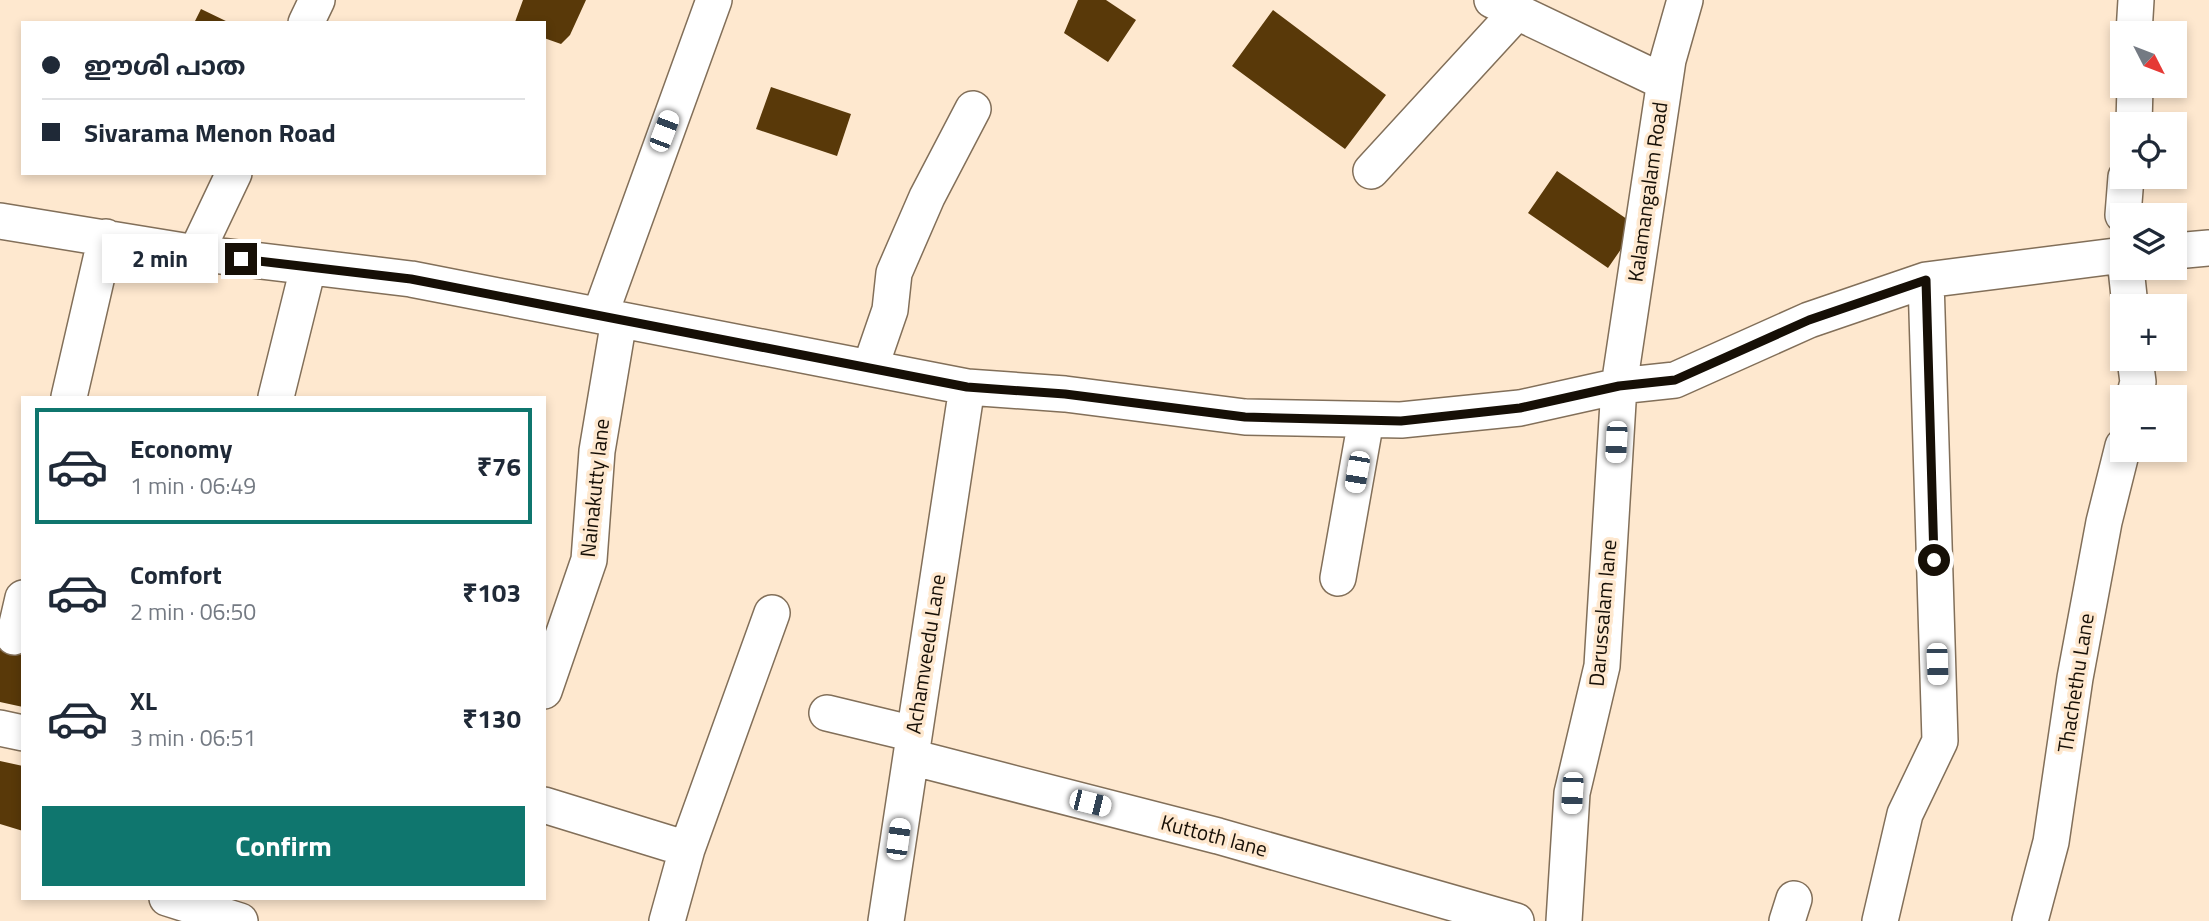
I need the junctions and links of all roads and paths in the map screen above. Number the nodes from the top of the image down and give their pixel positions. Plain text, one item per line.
1 (317, 0) edge
2 (714, 0) edge
3 (1685, 0) edge
4 (2136, 0) edge
5 (1504, 6) edge
6 (307, 21) edge
7 (2135, 21) edge
8 (1664, 82) junction
9 (973, 109) dead end
10 (1371, 171) dead end
11 (233, 175) edge
12 (0, 221) edge
13 (106, 237) junction
14 (2209, 248) edge
15 (2187, 250) edge
16 (196, 253) junction
17 (2110, 257) edge
18 (308, 268) junction
19 (1926, 280) junction
20 (609, 317) junction
21 (870, 368) junction
22 (1619, 386) junction
23 (967, 387) junction
24 (69, 396) edge
25 (276, 396) edge
26 (1366, 419) junction
27 (2119, 462) edge
28 (1338, 578) dead end
29 (21, 607) edge
30 (772, 613) dead end
31 (14, 637) dead end
32 (546, 685) edge
33 (827, 713) dead end
34 (0, 728) edge
35 (21, 733) edge
36 (912, 746) junction
37 (546, 806) edge
38 (687, 849) junction
39 (156, 900) edge
40 (173, 900) edge
41 (151, 921) edge
42 (240, 921) edge
43 (667, 921) edge
44 (886, 921) edge
45 (1516, 921) edge
46 (1564, 921) edge
47 (1880, 921) edge
48 (2030, 921) edge

1 - 6 street
2 - 20 street, Nainakutty lane
3 - 8 street, Kalamangalam Road
4 - 7 street
5 - 8 street
5 - 10 street
8 - 22 street, Kalamangalam Road
9 - 21 street
11 - 16 street
12 - 13 street
13 - 16 street
13 - 24 street
14 - 15 street
16 - 18 street
17 - 19 street
18 - 20 street
18 - 25 street
19 - 22 street
19 - 47 street
20 - 21 street
20 - 32 street, Nainakutty lane
21 - 23 street
22 - 26 street
22 - 46 street, Darussalam lane
23 - 26 street
23 - 36 street, Achamveedu Lane
26 - 28 street
27 - 48 street, Thachethu Lane
29 - 31 street
30 - 38 street
33 - 36 street, Kuttoth lane
34 - 35 street
36 - 44 street, Achamveedu Lane
36 - 45 street, Kuttoth lane
37 - 38 street
38 - 43 street
39 - 41 street
40 - 42 street

